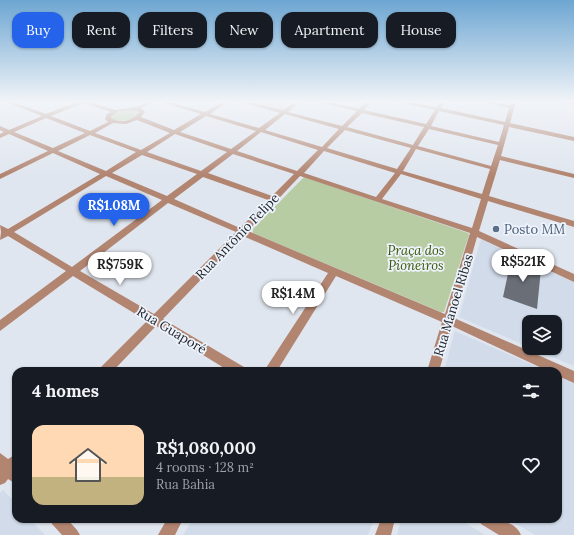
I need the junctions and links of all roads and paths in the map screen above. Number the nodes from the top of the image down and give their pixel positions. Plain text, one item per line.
1 (23, 126) edge
2 (76, 126) edge
3 (104, 126) edge
4 (158, 126) edge
5 (184, 126) edge
6 (246, 126) edge
7 (265, 126) edge
8 (336, 126) edge
9 (427, 126) joint
10 (505, 126) edge
11 (515, 126) edge
12 (0, 128) edge
13 (344, 128) junction
14 (260, 130) junction
15 (10, 132) junction
16 (92, 132) junction
17 (174, 132) junction
18 (0, 136) edge
19 (574, 139) edge
20 (500, 144) junction
21 (414, 147) junction
22 (323, 149) junction
23 (54, 150) junction
24 (232, 150) junction
25 (141, 152) junction
26 (497, 156) junction
27 (494, 168) junction
28 (399, 172) junction
29 (106, 173) junction
30 (203, 173) junction
31 (301, 174) junction
32 (574, 176) edge
33 (0, 177) edge
34 (485, 197) junction
35 (167, 199) junction
36 (273, 199) junction
37 (378, 199) junction
38 (574, 224) edge
39 (245, 232) junction
40 (475, 232) junction
41 (2, 233) edge
42 (73, 271) junction
43 (334, 271) junction
44 (574, 278) edge
45 (155, 320) junction
46 (448, 320) junction
47 (0, 326) edge
48 (109, 367) edge
49 (233, 367) edge
50 (273, 367) edge
51 (434, 367) edge
52 (552, 367) edge
53 (562, 372) edge
54 (574, 377) edge
55 (61, 523) edge
56 (174, 523) edge
57 (387, 523) edge
58 (493, 523) edge
59 (72, 535) edge
60 (166, 535) edge
61 (383, 535) edge
62 (513, 535) edge

1 - 15 street
2 - 16 street
3 - 16 street
4 - 17 street
5 - 17 street
6 - 14 street
7 - 14 street
8 - 13 street
9 - 20 street
9 - 21 street
10 - 20 street, Rua Manoel Ribas
11 - 19 street
12 - 15 street
13 - 21 street
13 - 22 street, Rua Antônio Felipe
14 - 22 street
14 - 24 street
15 - 18 street
15 - 23 street
16 - 23 street
16 - 25 street
17 - 24 street
17 - 25 street
20 - 26 street, Rua Manoel Ribas
21 - 27 street
21 - 28 street
22 - 28 street
22 - 31 street, Rua Antônio Felipe
23 - 29 street
23 - 33 street
24 - 30 street
24 - 31 street
25 - 29 street
25 - 30 street
26 - 27 street, Rua Manoel Ribas
26 - 32 street
27 - 34 street, Rua Manoel Ribas
28 - 34 street
28 - 37 street
29 - 35 street
29 - 41 street
30 - 35 street
30 - 36 street
31 - 36 street, Rua Antônio Felipe
31 - 37 street
31 - 39 street, Rua Antônio Felipe
34 - 38 street
34 - 40 street, Rua Manoel Ribas
35 - 39 street
35 - 42 street
36 - 39 street, Rua Antônio Felipe
37 - 40 street
39 - 43 street
39 - 45 street, Rua Antônio Felipe
40 - 44 street
40 - 46 street, Rua Manoel Ribas
41 - 42 street, Rua Guaporé
42 - 45 street, Rua Guaporé
42 - 47 street
43 - 46 street
43 - 50 street
45 - 48 street, Rua Antônio Felipe
45 - 49 street, Rua Guaporé
46 - 51 street, Rua Manoel Ribas
46 - 52 street
53 - 54 street
55 - 59 street
56 - 60 street
57 - 61 street
58 - 62 street

